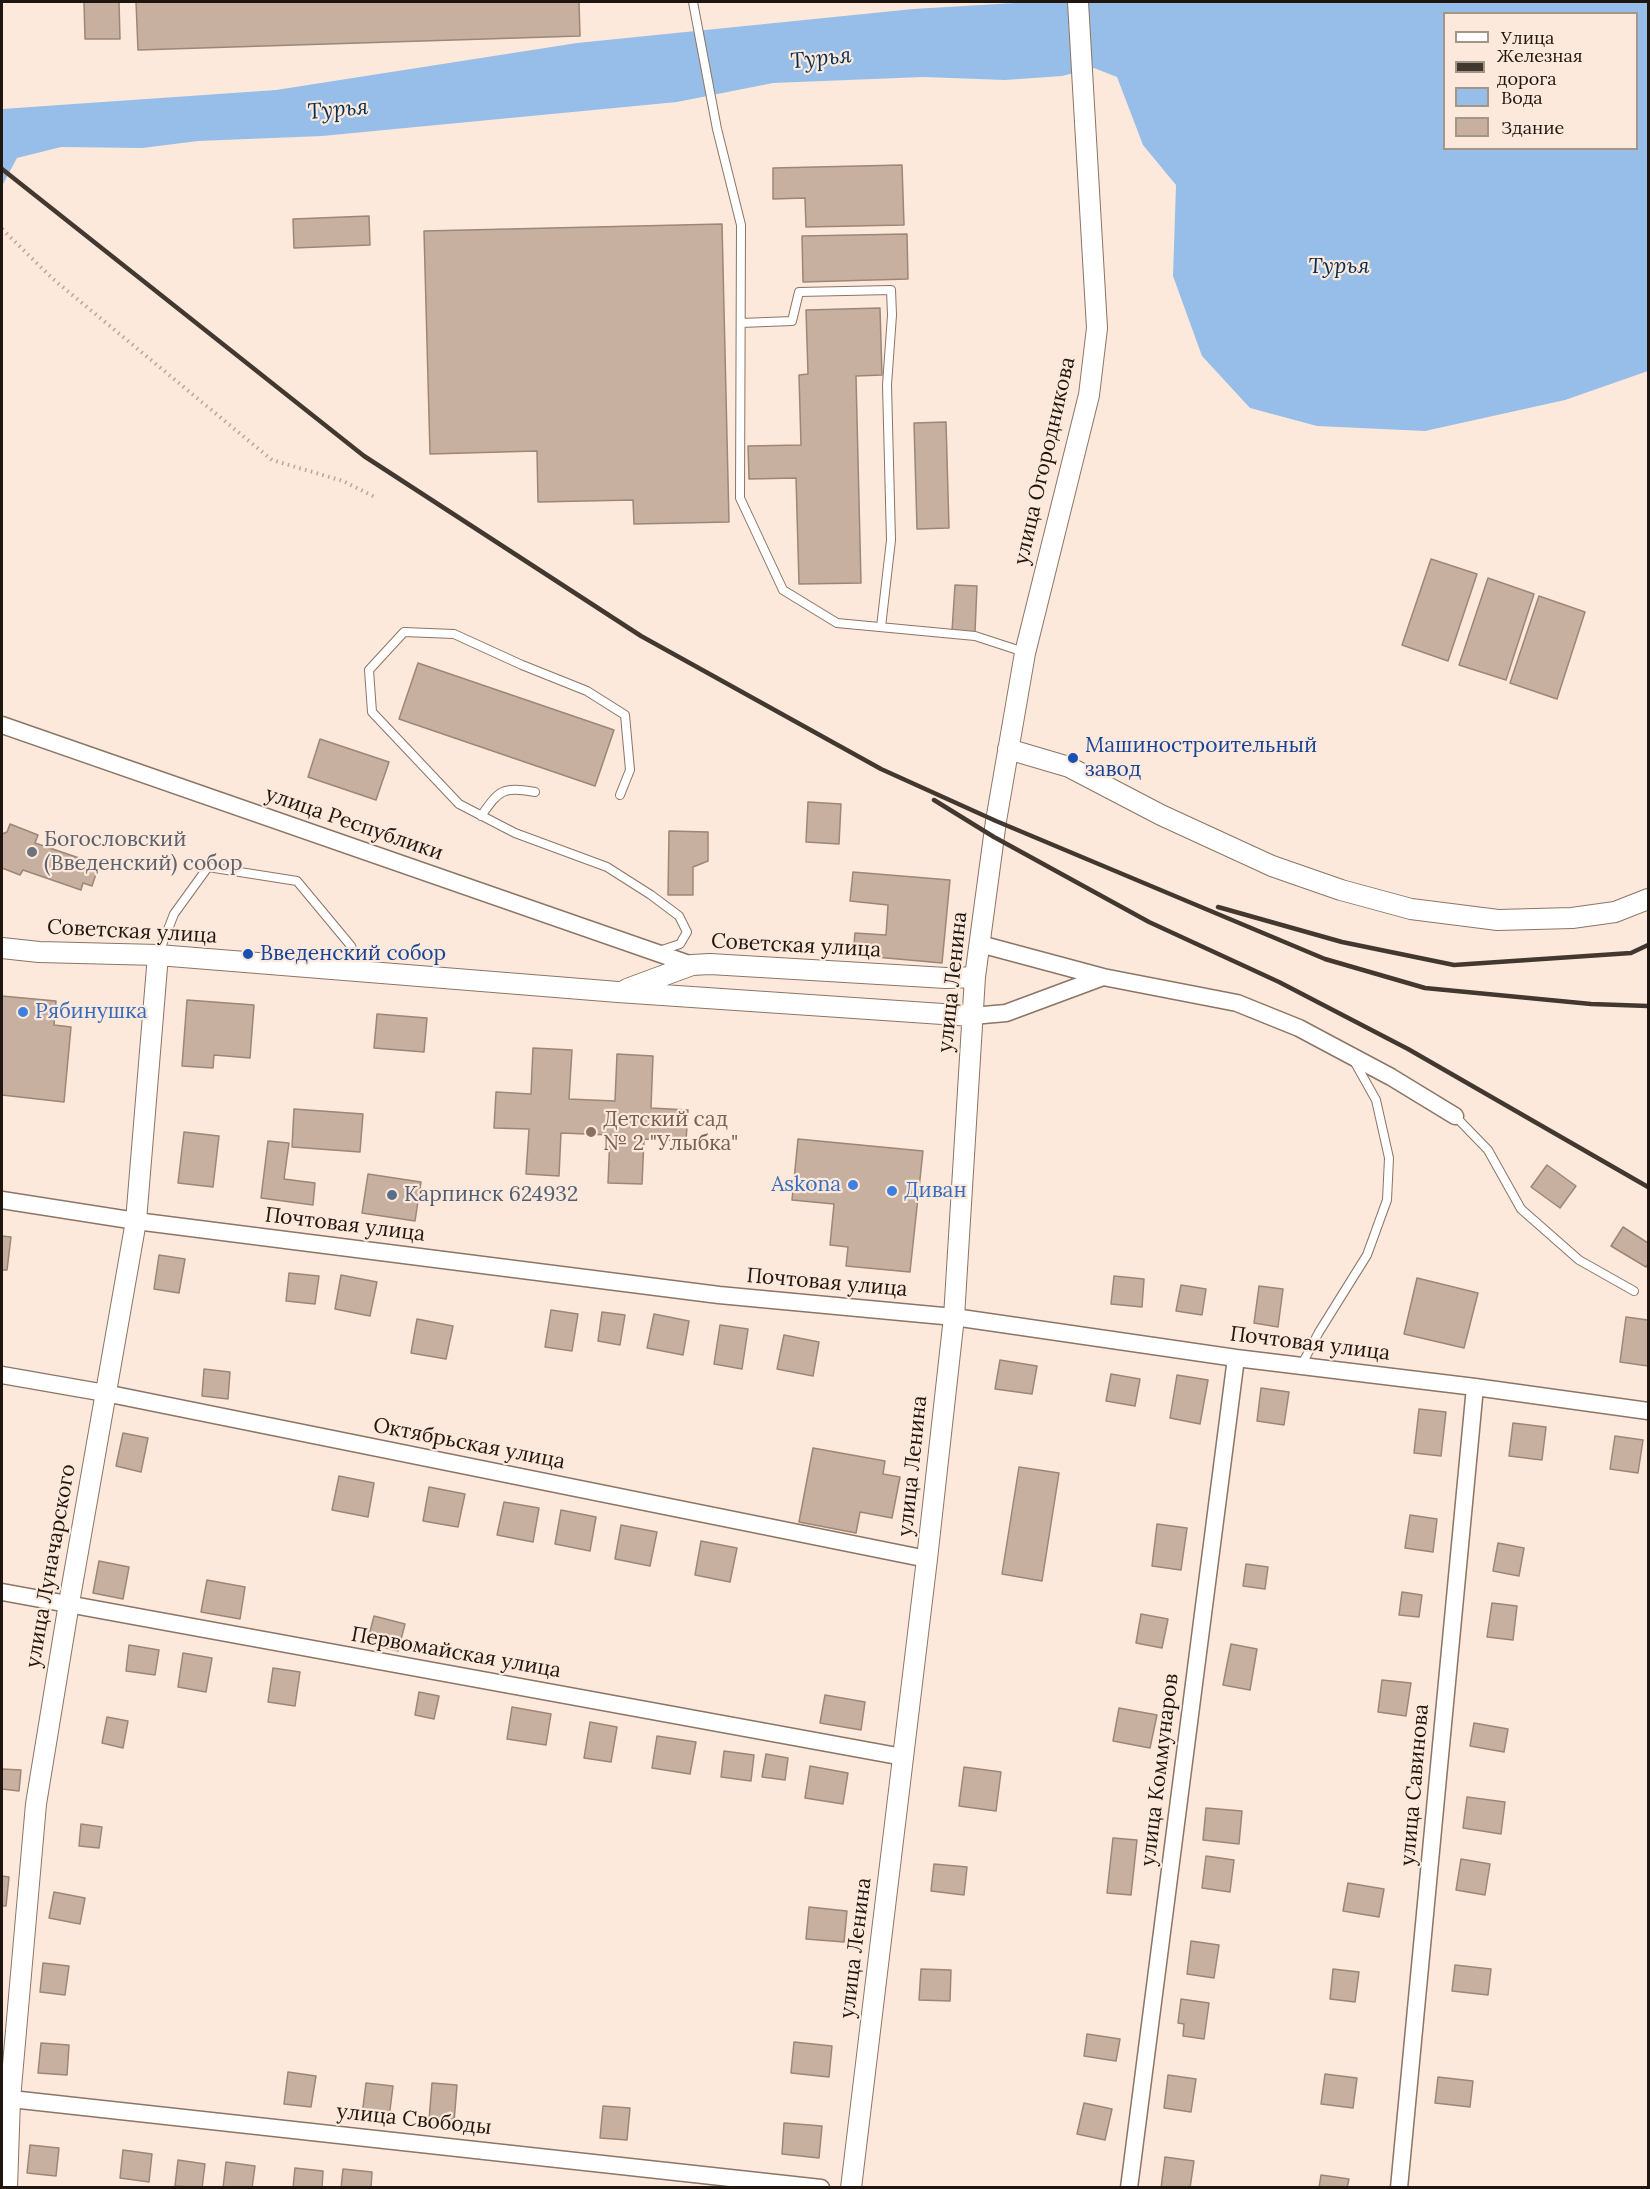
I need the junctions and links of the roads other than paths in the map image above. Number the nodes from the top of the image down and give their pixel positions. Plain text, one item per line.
1 (693, 2) edge
2 (1078, 2) edge
3 (741, 323) junction
4 (881, 627) junction
5 (1025, 652) junction
6 (2, 725) edge
7 (1008, 749) junction
8 (535, 792) dead end
9 (620, 795) dead end
10 (481, 816) junction
11 (1648, 898) edge
12 (980, 944) junction
13 (2, 948) edge
14 (656, 952) junction
15 (158, 955) junction
16 (692, 965) junction
17 (361, 970) junction
18 (975, 977) junction
19 (1103, 977) junction
20 (618, 992) junction
21 (972, 1016) junction
22 (1352, 1057) junction
23 (1455, 1116) joint
24 (2, 1200) edge
25 (136, 1221) junction
26 (1634, 1291) dead end
27 (954, 1317) junction
28 (1236, 1358) junction
29 (1301, 1365) junction
30 (2, 1375) edge
31 (1475, 1387) junction
32 (105, 1393) junction
33 (1648, 1411) edge
34 (927, 1559) junction
35 (2, 1592) edge
36 (69, 1603) junction
37 (903, 1757) junction
38 (6, 2099) edge
39 (7, 2187) edge
40 (821, 2187) edge
41 (851, 2187) edge
42 (1129, 2187) edge
43 (1399, 2187) edge

1 - 3 lane
2 - 5 street, улица Огородникова
3 - 4 lane
3 - 4 lane
4 - 5 lane
5 - 7 street, улица Огородникова
6 - 14 street, улица Республики
7 - 11 street
7 - 12 street, улица Ленина
8 - 10 lane
9 - 10 lane
10 - 14 lane
12 - 18 street, улица Ленина
12 - 19 street
13 - 15 street, Советская улица
14 - 16 street, улица Республики
15 - 17 street, Советская улица
15 - 17 lane
15 - 25 street, улица Луначарского
16 - 18 street, Советская улица
16 - 20 street, Советская улица
17 - 20 street, Советская улица
18 - 21 street, улица Ленина
19 - 21 street
19 - 22 street
20 - 21 street, Советская улица
21 - 27 street, улица Ленина
22 - 23 street
22 - 29 lane
23 - 26 lane
24 - 25 street, Почтовая улица
25 - 27 street, Почтовая улица
25 - 32 street, улица Луначарского
27 - 28 street, Почтовая улица
27 - 34 street, улица Ленина
28 - 29 street, Почтовая улица
28 - 42 street, улица Коммунаров
29 - 31 street, Почтовая улица
30 - 32 street, Октябрьская улица
31 - 33 street, Почтовая улица
31 - 43 street, улица Савинова
32 - 34 street, Октябрьская улица
32 - 36 street, улица Луначарского
34 - 37 street, улица Ленина
35 - 36 street, Первомайская улица
36 - 37 street, Первомайская улица
36 - 38 street, улица Луначарского
37 - 41 street, улица Ленина
38 - 39 street, улица Луначарского
38 - 40 street, улица Свободы

